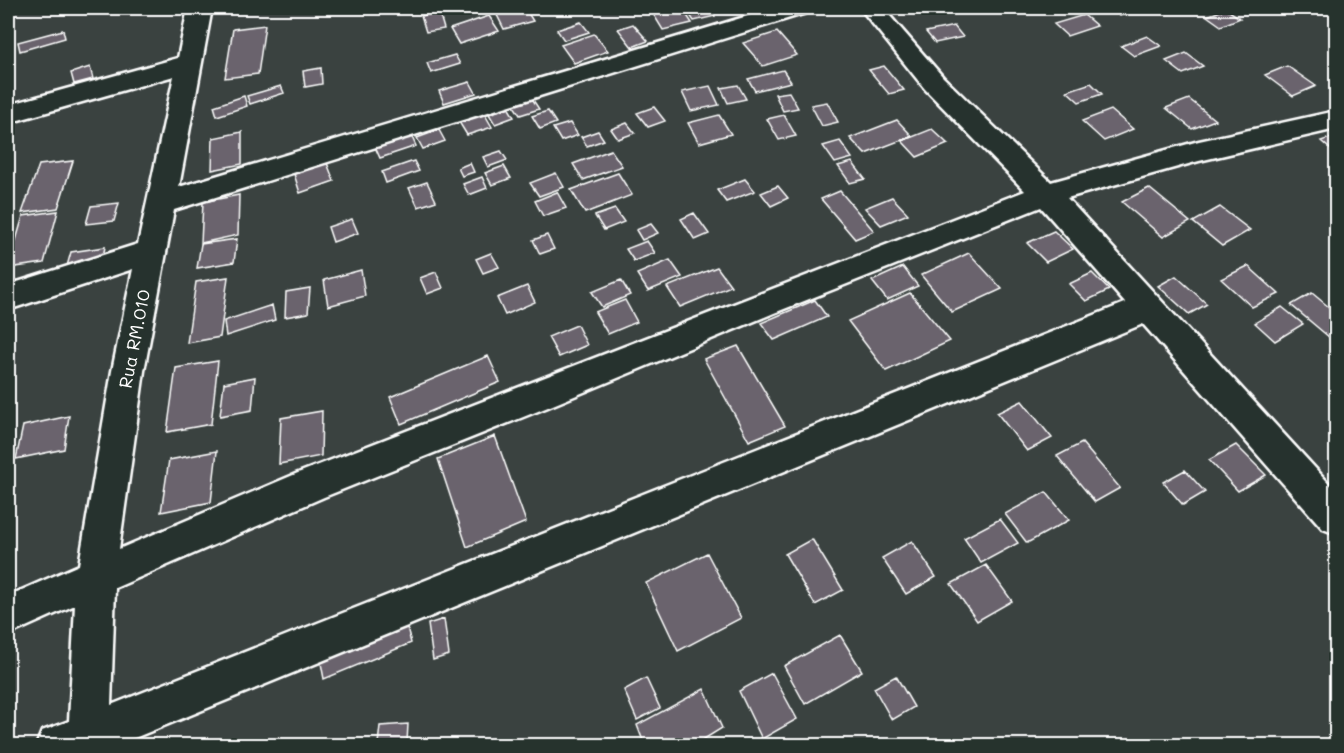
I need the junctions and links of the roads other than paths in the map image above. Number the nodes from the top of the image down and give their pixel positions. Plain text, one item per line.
1 (200, 8) edge
2 (798, 8) edge
3 (871, 8) edge
4 (189, 63) junction
5 (8, 114) edge
6 (1336, 120) edge
7 (1046, 194) junction
8 (161, 203) junction
9 (152, 251) junction
10 (8, 297) edge
11 (1150, 307) junction
12 (1336, 516) edge
13 (96, 577) junction
14 (8, 615) edge
15 (78, 742) edge

1 - 4 street, Rua RM.010
2 - 8 street
3 - 7 street
4 - 5 street
4 - 8 street, Rua RM.010
6 - 7 street
7 - 11 street
7 - 13 street
8 - 9 street, Rua RM.010
9 - 10 street
9 - 13 street, Rua RM.010
11 - 12 street
11 - 15 street
13 - 14 street
13 - 15 street, Rua RM.010

